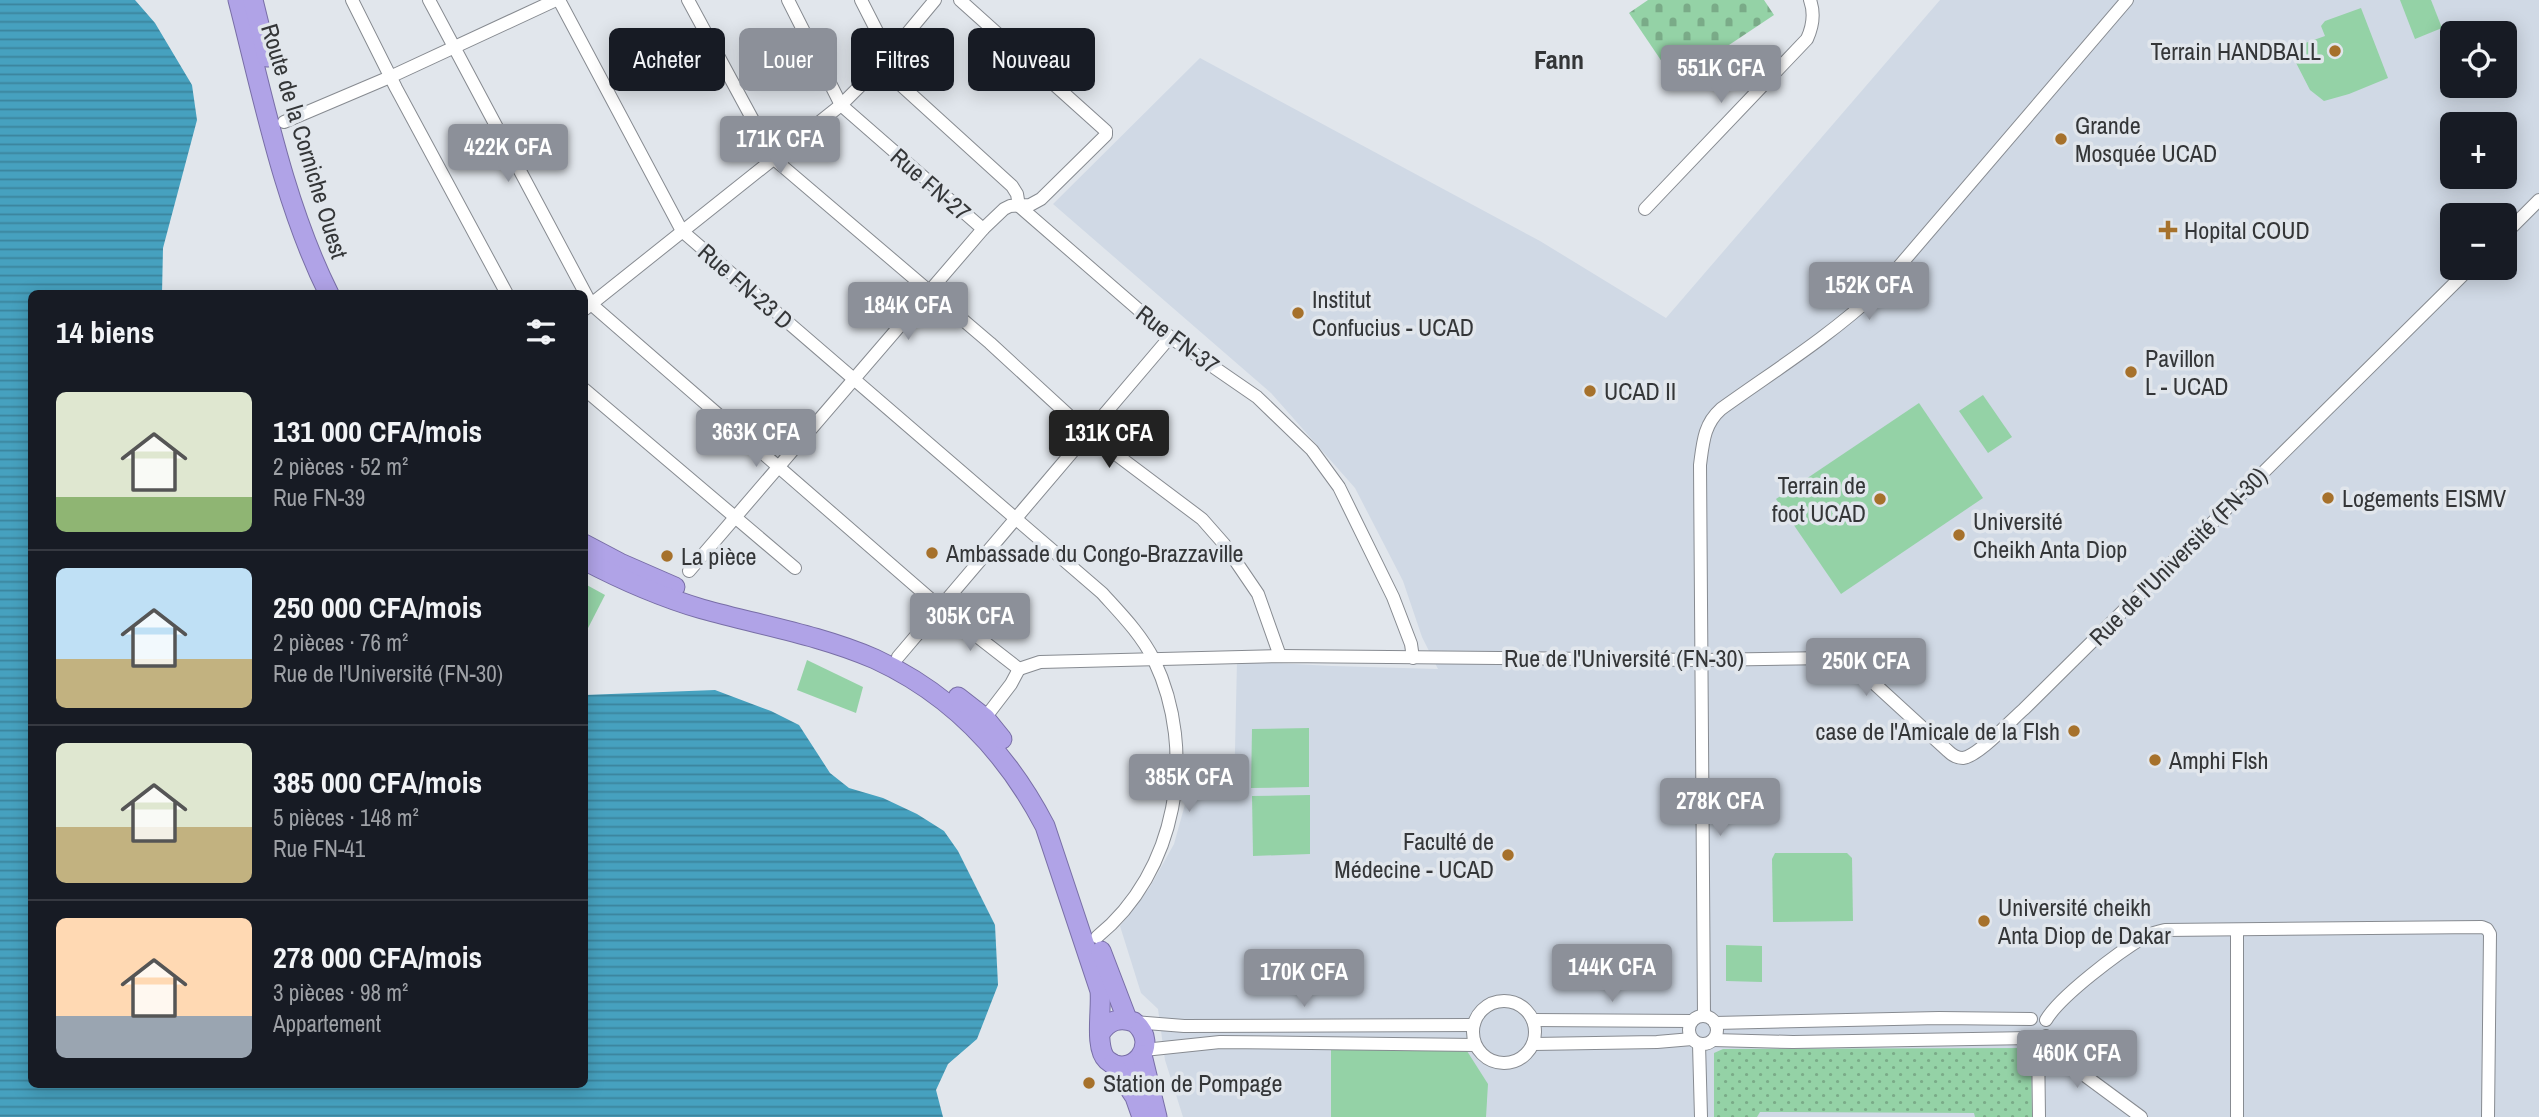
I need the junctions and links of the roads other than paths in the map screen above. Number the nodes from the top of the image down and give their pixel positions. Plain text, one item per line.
1 (238, 0) edge
2 (253, 0) edge
3 (352, 0) edge
4 (429, 0) edge
5 (557, 0) edge
6 (688, 0) edge
7 (788, 0) edge
8 (861, 0) edge
9 (935, 0) edge
10 (960, 0) edge
11 (1810, 0) edge
12 (2127, 0) edge
13 (875, 28) edge
14 (910, 28) edge
15 (454, 48) junction
16 (390, 77) junction
17 (854, 91) edge
18 (908, 91) edge
19 (841, 104) junction
20 (284, 122) junction
21 (774, 159) junction
22 (2539, 200) edge
23 (1019, 206) junction
24 (1645, 209) dead end
25 (2517, 222) edge
26 (983, 229) junction
27 (682, 230) junction
28 (2458, 280) edge
29 (327, 290) edge
30 (340, 290) edge
31 (505, 290) edge
32 (579, 290) edge
33 (929, 293) junction
34 (588, 307) edge
35 (1170, 337) junction
36 (853, 380) junction
37 (588, 392) edge
38 (1089, 434) junction
39 (779, 467) junction
40 (735, 518) junction
41 (1015, 519) junction
42 (588, 546) edge
43 (588, 562) edge
44 (795, 568) dead end
45 (689, 571) dead end
46 (942, 609) junction
47 (1280, 656) junction
48 (898, 657) junction
49 (1413, 658) junction
50 (1700, 660) junction
51 (1154, 661) junction
52 (1019, 669) junction
53 (985, 718) junction
54 (2237, 931) junction
55 (1097, 937) junction
56 (2031, 1019) junction
57 (1533, 1020) junction
58 (1704, 1020) junction
59 (2046, 1020) junction
60 (1130, 1021) junction
61 (1473, 1025) junction
62 (1100, 1034) junction
63 (2039, 1038) junction
64 (1713, 1040) junction
65 (1695, 1042) junction
66 (1533, 1044) junction
67 (1475, 1045) junction
68 (1143, 1053) junction
69 (1113, 1063) junction
70 (1142, 1117) edge
71 (1157, 1117) edge
72 (1702, 1117) edge
73 (2039, 1117) edge
74 (2141, 1117) edge
75 (2237, 1117) edge
76 (2488, 1117) edge

1 - 29 highway, Route de la Corniche Ouest
2 - 20 highway, Route de la Corniche Ouest
3 - 16 street
4 - 15 street
5 - 15 street
5 - 27 street, Rue FN-23 D
6 - 21 street
7 - 19 street, Rue FN-27
8 - 13 street
9 - 14 street
10 - 23 street
11 - 24 street
12 - 50 street
15 - 16 street
15 - 32 street
16 - 20 street
16 - 31 street
17 - 19 street
18 - 23 street, Rue FN-37
19 - 21 street
19 - 26 street, Rue FN-27
20 - 30 highway, Route de la Corniche Ouest
21 - 27 street
21 - 33 street
22 - 25 street
23 - 26 street
23 - 35 street, Rue FN-37
26 - 33 street
27 - 34 street
27 - 36 street, Rue FN-23 D
28 - 50 street, Rue de l'Université (FN-30)
33 - 36 street
33 - 38 street
34 - 39 street
35 - 38 street
35 - 49 street, Rue FN-37
36 - 39 street
36 - 41 street, Rue FN-23 D
37 - 40 street
38 - 41 street
38 - 47 street
39 - 40 street
39 - 46 street
40 - 44 street
40 - 45 street
41 - 46 street
41 - 51 street, Rue FN-23 D
42 - 48 highway
43 - 62 highway
46 - 48 street
46 - 52 street
47 - 49 street, Rue de l'Université (FN-30)
47 - 51 street, Rue de l'Université (FN-30)
48 - 53 highway
49 - 50 street, Rue de l'Université (FN-30)
50 - 58 street
51 - 52 street, Rue de l'Université (FN-30)
51 - 55 street, Rue FN-23 D
52 - 53 street
53 - 55 highway
54 - 59 street
54 - 75 street
54 - 76 street
55 - 60 highway
56 - 58 street
56 - 59 street
56 - 63 street
57 - 58 street
57 - 61 street
57 - 66 street
58 - 64 street
58 - 65 street
59 - 63 street
60 - 61 street
60 - 62 highway
60 - 68 highway
61 - 67 street
62 - 69 highway
63 - 64 street
63 - 73 street
63 - 74 street
64 - 65 street
65 - 66 street
65 - 72 street
66 - 67 street
67 - 68 street
68 - 69 highway
68 - 71 highway
69 - 70 highway

